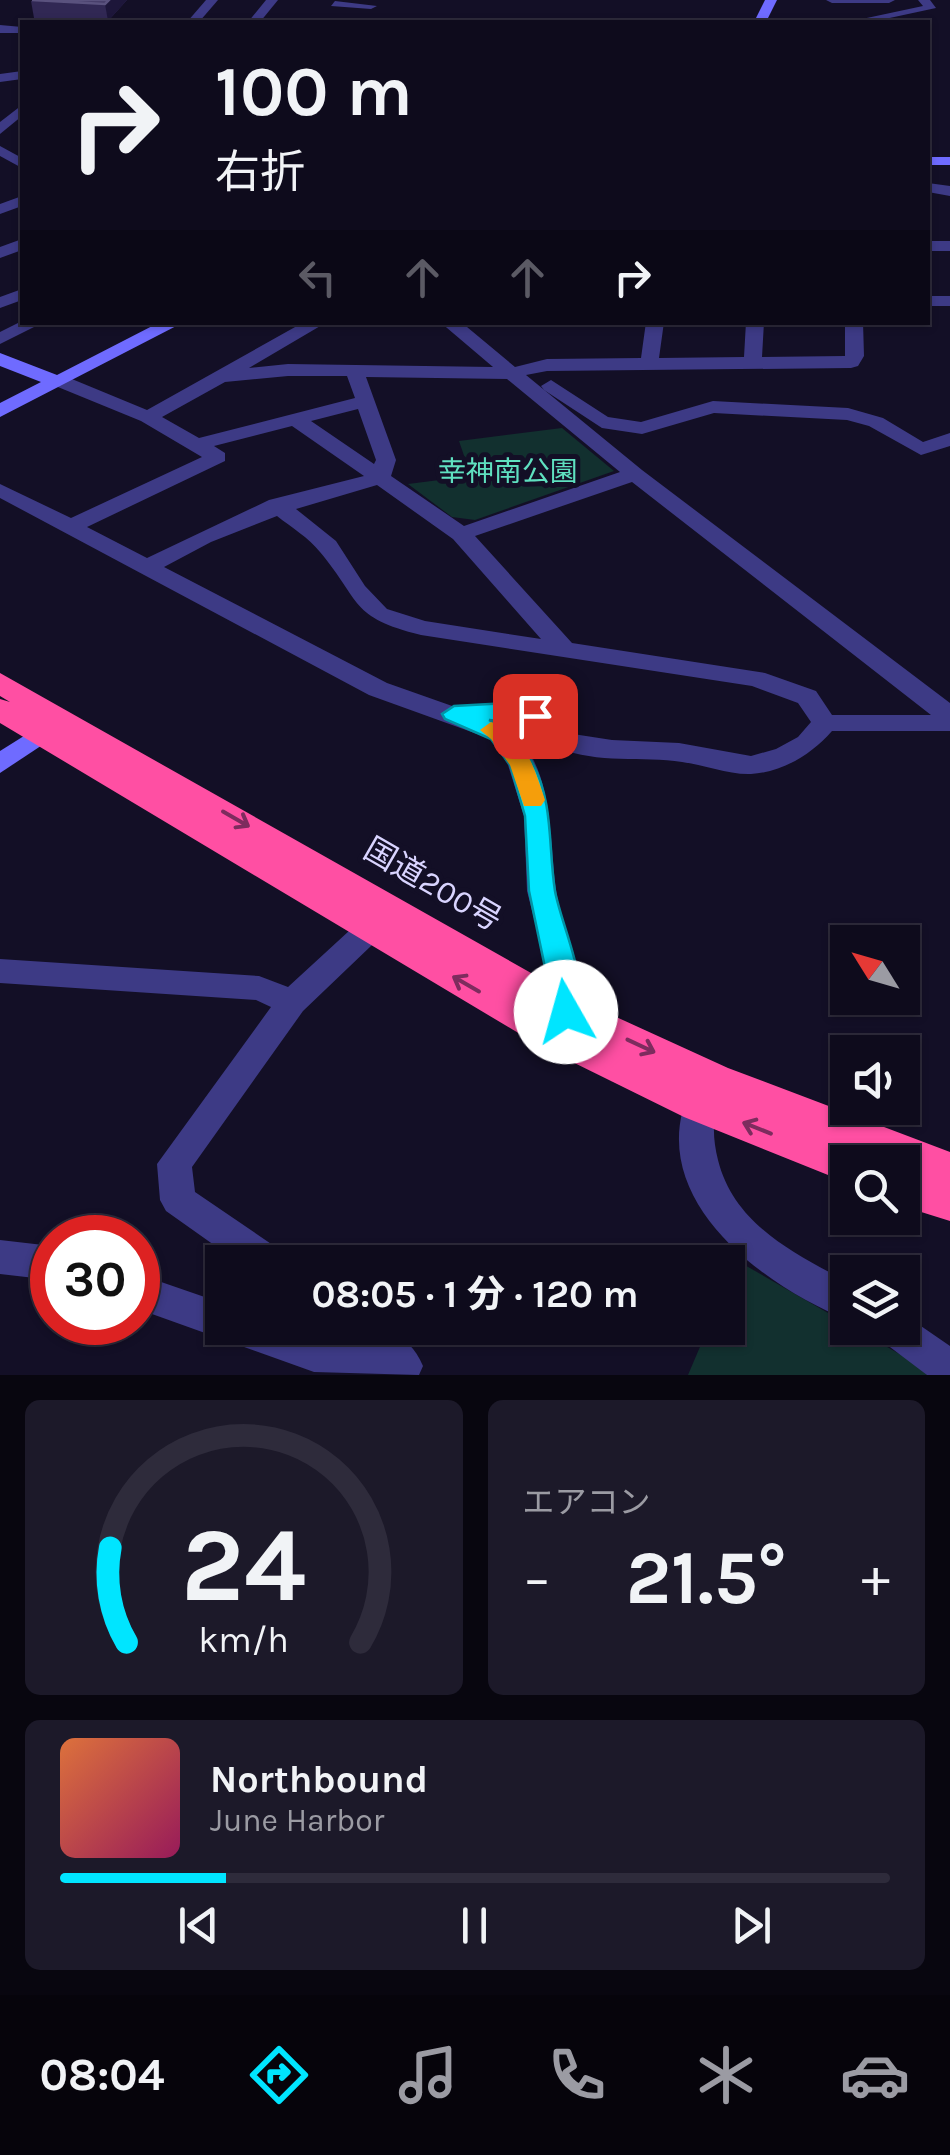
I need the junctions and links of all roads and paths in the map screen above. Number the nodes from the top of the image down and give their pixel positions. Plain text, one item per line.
1 (212, 0) edge
2 (272, 0) edge
3 (832, 0) edge
4 (888, 0) edge
5 (924, 0) edge
6 (373, 3) edge
7 (334, 6) edge
8 (195, 20) edge
9 (256, 20) edge
10 (865, 20) edge
11 (20, 111) edge
12 (0, 130) edge
13 (29, 325) edge
14 (169, 325) edge
15 (313, 325) edge
16 (453, 325) edge
17 (655, 325) edge
18 (755, 325) edge
19 (854, 325) edge
20 (0, 339) edge
21 (0, 358) edge
22 (753, 362) junction
23 (649, 364) junction
24 (354, 372) junction
25 (522, 372) junction
26 (225, 376) junction
27 (60, 380) junction
28 (362, 402) junction
29 (0, 411) edge
30 (148, 417) junction
31 (294, 418) junction
32 (950, 439) edge
33 (198, 444) junction
34 (634, 474) junction
35 (380, 478) junction
36 (0, 490) edge
37 (277, 505) junction
38 (70, 527) junction
39 (462, 534) junction
40 (147, 568) junction
41 (565, 652) junction
42 (0, 682) edge
43 (0, 709) edge
44 (454, 714) junction
45 (950, 720) edge
46 (824, 723) junction
47 (52, 726) junction
48 (0, 764) edge
49 (381, 920) junction
50 (0, 971) edge
51 (292, 1002) junction
52 (560, 1023) junction
53 (706, 1092) junction
54 (830, 1156) edge
55 (950, 1171) edge
56 (920, 1193) edge
57 (950, 1202) edge
58 (243, 1245) edge
59 (0, 1257) edge
60 (30, 1261) edge
61 (830, 1291) edge
62 (160, 1300) edge
63 (205, 1316) edge
64 (290, 1345) edge
65 (378, 1345) edge
66 (917, 1345) edge
67 (950, 1369) edge
68 (410, 1370) edge

1 - 8 street
2 - 9 street
3 - 4 street
5 - 10 street
6 - 7 street
11 - 12 street
13 - 20 street
14 - 27 street
15 - 26 street
16 - 25 street
17 - 23 street
18 - 22 street
19 - 22 street
21 - 27 street
22 - 23 street
23 - 25 street
24 - 25 street
24 - 26 street
24 - 28 street
25 - 32 street
25 - 34 street
26 - 30 street
27 - 29 street
27 - 30 street
28 - 31 street
28 - 35 street
30 - 33 street
31 - 33 street
31 - 35 street
33 - 38 street
34 - 39 street
34 - 45 street
35 - 37 street
35 - 39 street
36 - 38 street
37 - 40 street
37 - 41 street
38 - 40 street
39 - 41 street
40 - 44 street
41 - 46 street
42 - 47 highway
43 - 47 highway
44 - 46 street
44 - 52 street
45 - 46 street
47 - 48 street
47 - 49 highway
49 - 51 street
49 - 52 highway
50 - 51 street
51 - 58 street
52 - 53 highway
54 -> 53 highway
53 - 55 highway
53 - 61 street
56 - 57 highway
59 - 60 street
62 - 63 street
64 - 68 street
65 - 68 street
66 - 67 street

